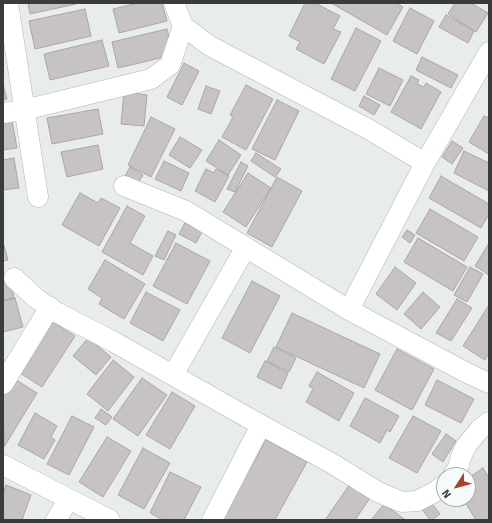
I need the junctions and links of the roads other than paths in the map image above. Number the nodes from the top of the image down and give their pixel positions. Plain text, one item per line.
1 (8, 3) edge
2 (174, 3) edge
3 (183, 26) junction
4 (489, 52) edge
5 (24, 110) junction
6 (3, 113) edge
7 (426, 163) junction
8 (124, 186) dead end
9 (38, 197) dead end
10 (246, 247) junction
11 (14, 278) dead end
12 (50, 307) junction
13 (348, 310) junction
14 (173, 375) junction
15 (489, 383) edge
16 (3, 384) edge
17 (489, 422) edge
18 (261, 425) junction
19 (3, 465) edge
20 (458, 467) edge
21 (436, 491) edge
22 (69, 499) junction
23 (56, 520) edge
24 (110, 520) edge
25 (212, 520) edge

1 - 5 street
2 - 3 street
3 - 5 street
3 - 7 street
4 - 7 street
5 - 6 street
5 - 9 street
7 - 13 street
8 - 10 street
10 - 13 street
10 - 14 street
11 - 12 street
12 - 14 street
12 - 16 street
13 - 15 street
14 - 18 street
17 - 20 street
18 - 21 street
18 - 25 street
19 - 22 street
22 - 23 street
22 - 24 street

